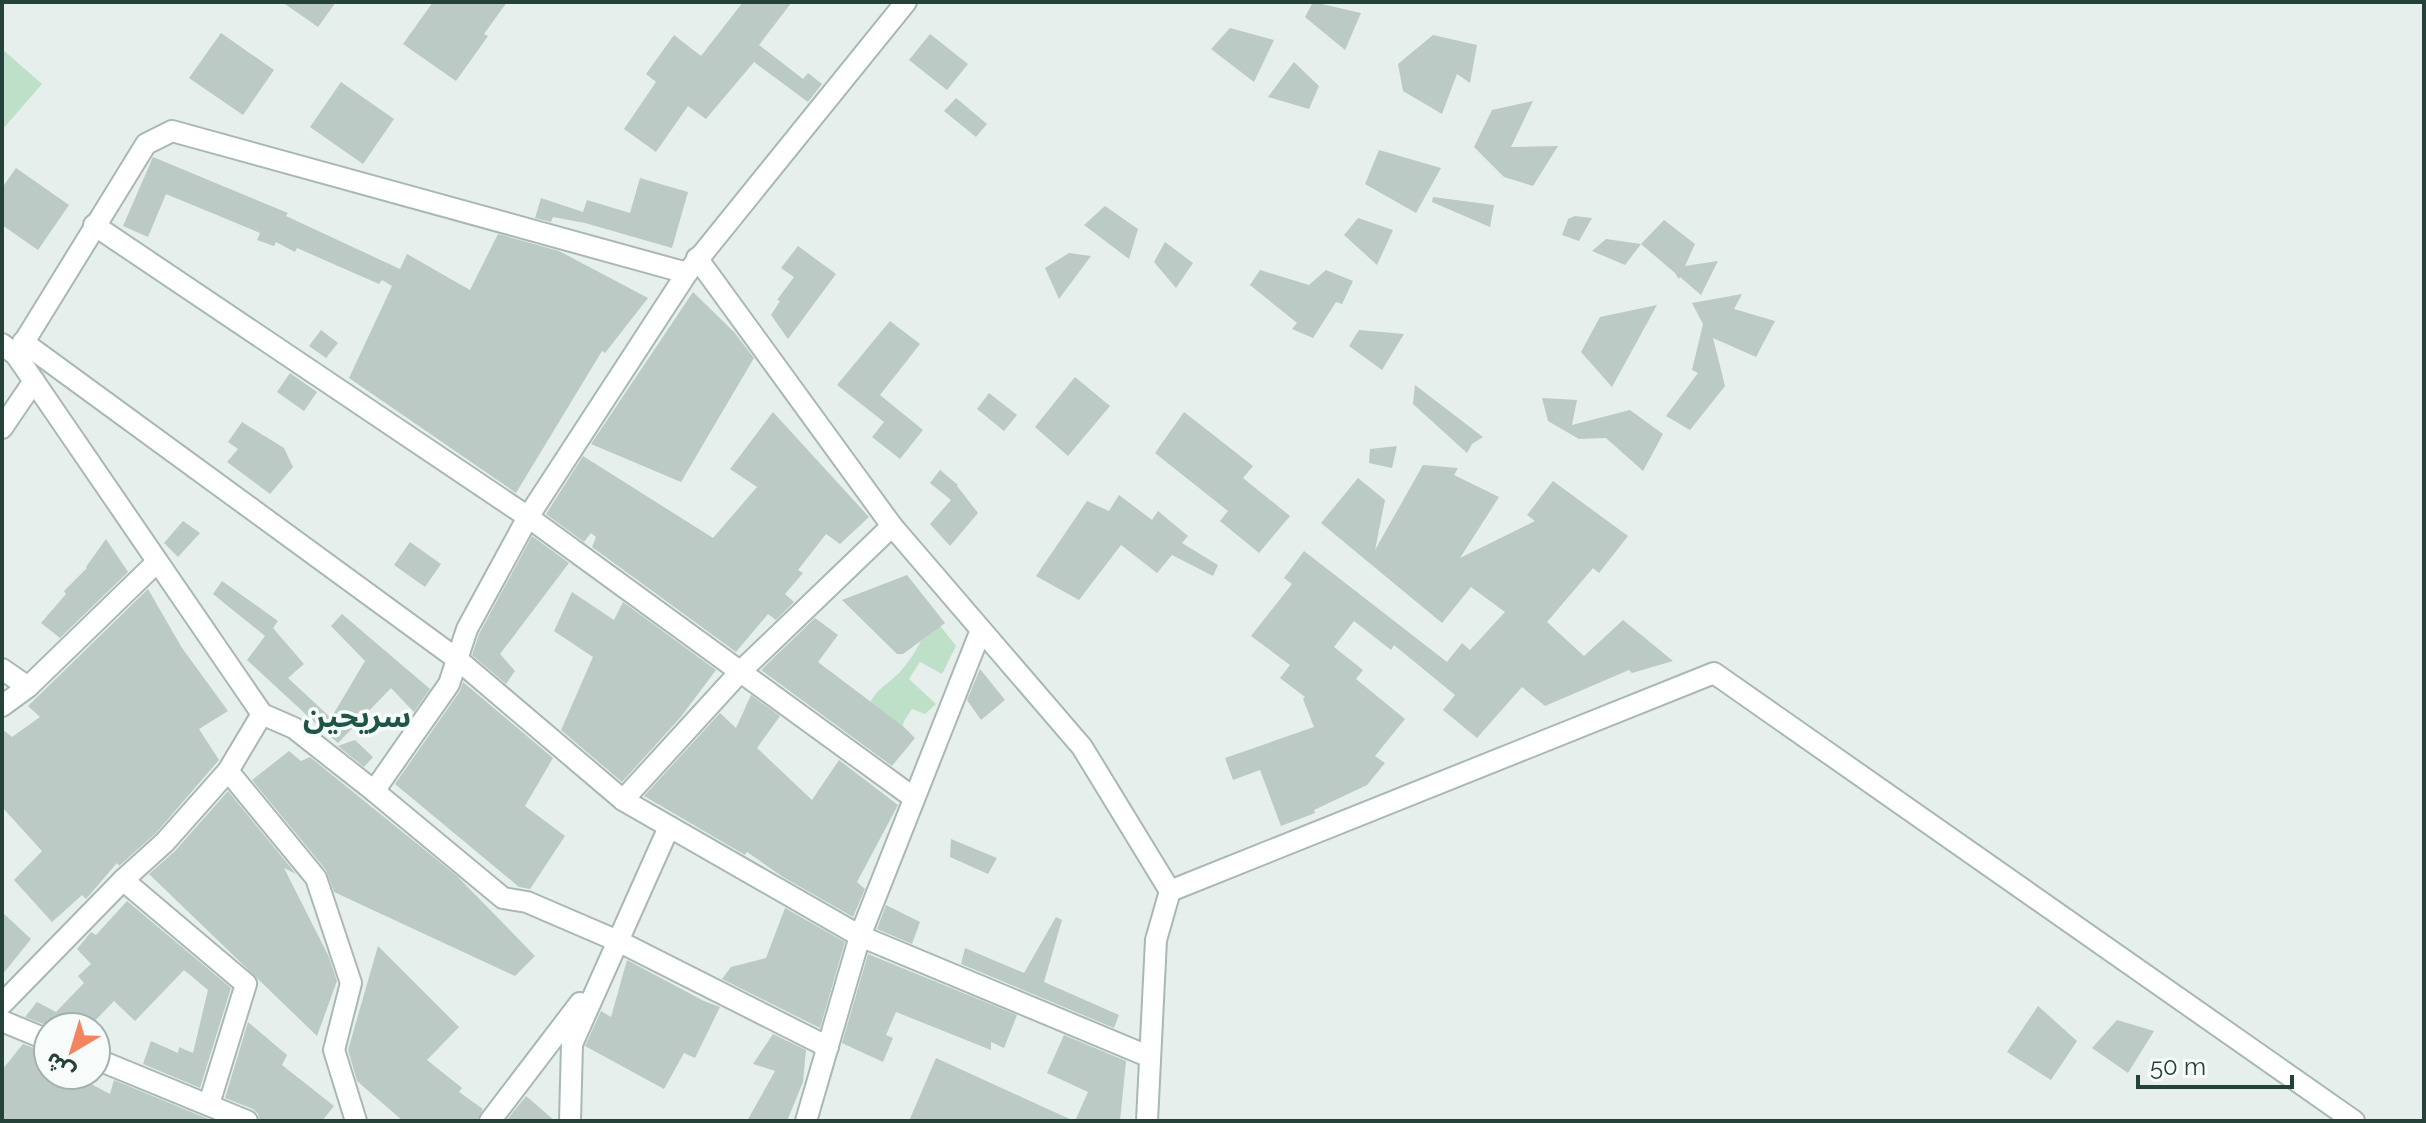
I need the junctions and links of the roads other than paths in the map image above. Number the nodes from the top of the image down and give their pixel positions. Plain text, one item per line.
1 (906, 2) edge
2 (94, 225) junction
3 (692, 265) junction
4 (14, 347) edge
5 (34, 381) junction
6 (2, 428) edge
7 (528, 517) junction
8 (892, 526) junction
9 (157, 562) junction
10 (981, 630) junction
11 (457, 659) junction
12 (2, 669) edge
13 (740, 672) junction
14 (28, 687) junction
15 (2, 706) edge
16 (262, 714) junction
17 (228, 771) junction
18 (374, 791) junction
19 (914, 798) junction
20 (623, 800) junction
21 (669, 827) junction
22 (123, 880) junction
23 (1170, 891) junction
24 (860, 936) junction
25 (620, 942) junction
26 (601, 977) junction
27 (2, 1004) edge
28 (2, 1021) edge
29 (32, 1033) edge
30 (828, 1047) junction
31 (1150, 1057) junction
32 (112, 1065) edge
33 (209, 1104) junction
34 (247, 1121) edge
35 (356, 1121) edge
36 (490, 1121) edge
37 (570, 1121) edge
38 (806, 1121) edge
39 (1147, 1121) edge
40 (2354, 1121) edge

1 - 3 street
2 - 3 street
2 - 4 street
2 - 7 street
3 - 7 street
3 - 8 street
4 - 5 street
4 - 11 street
5 - 6 street
5 - 9 street
7 - 11 street
7 - 13 street
8 - 10 street
8 - 13 street
9 - 14 street
9 - 16 street
10 - 19 street
10 - 23 street
11 - 18 street
11 - 20 street
12 - 14 street
13 - 19 street
13 - 20 street
14 - 15 street
16 - 17 street
16 - 18 street
17 - 22 street
17 - 35 street
18 - 25 street
19 - 24 street
20 - 21 street
21 - 24 street
21 - 25 street
22 - 27 street
22 - 33 street
23 - 31 street
23 - 40 street
24 - 30 street
24 - 31 street
25 - 26 street
25 - 30 street
26 - 36 street
26 - 37 street
28 - 29 street
30 - 38 street
31 - 39 street
32 - 33 street
33 - 34 street

